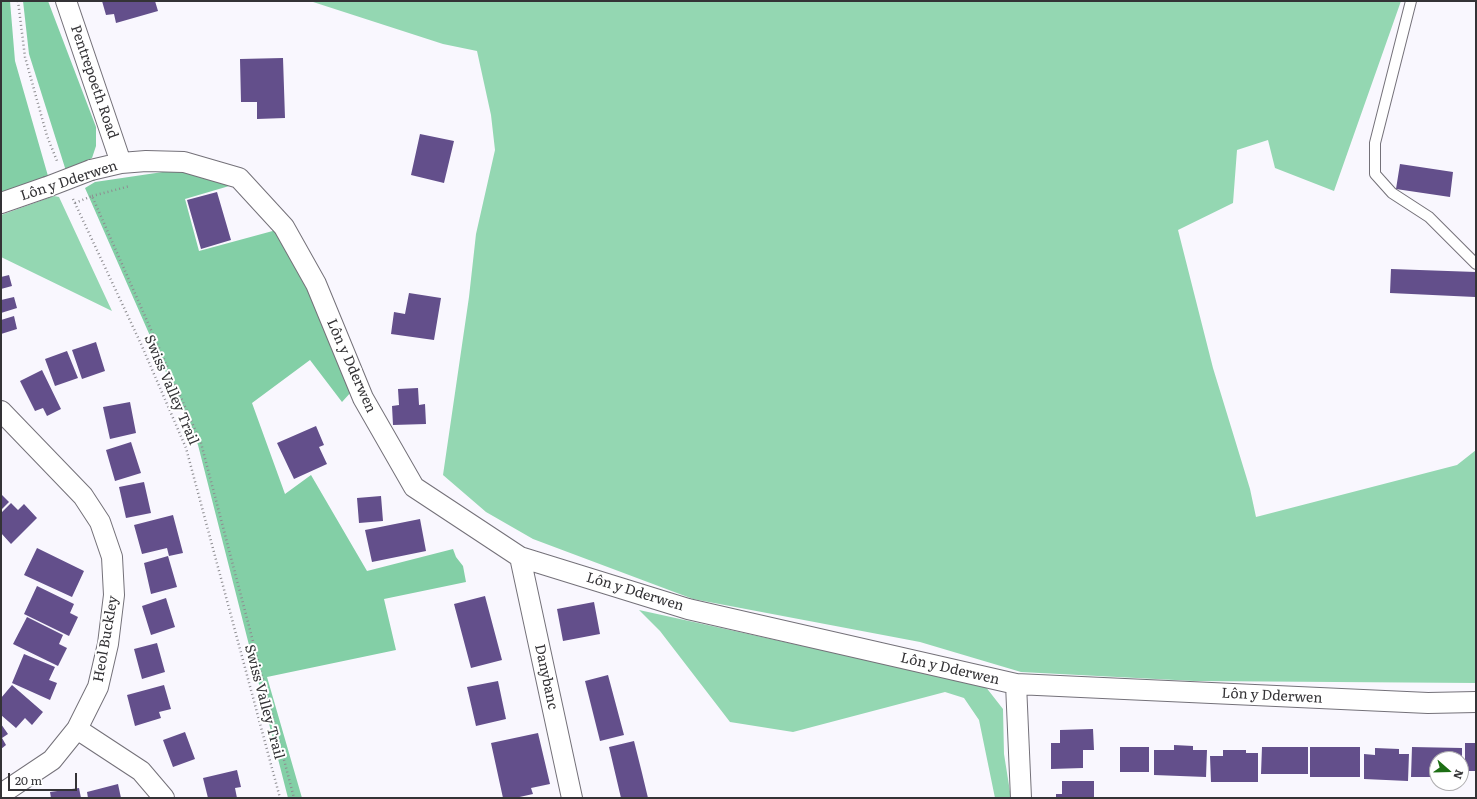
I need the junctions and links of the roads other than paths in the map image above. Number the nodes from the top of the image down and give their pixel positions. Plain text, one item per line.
1 (66, 1) edge
2 (1411, 1) edge
3 (121, 163) junction
4 (1, 204) edge
5 (1476, 264) edge
6 (1, 411) edge
7 (520, 557) junction
8 (1016, 684) junction
9 (1476, 702) edge
10 (77, 729) junction
11 (1, 794) edge
12 (164, 798) edge
13 (572, 798) edge
14 (1021, 798) edge

1 - 3 street, Pentrepoeth Road
2 - 5 lane
3 - 4 street, Lôn y Dderwen, bridge
3 - 7 street, Lôn y Dderwen
6 - 10 street, Heol Buckley
7 - 8 street, Lôn y Dderwen
7 - 13 street, Danybanc
8 - 9 street, Lôn y Dderwen
8 - 14 street
10 - 11 street, Heol Buckley
10 - 12 street

